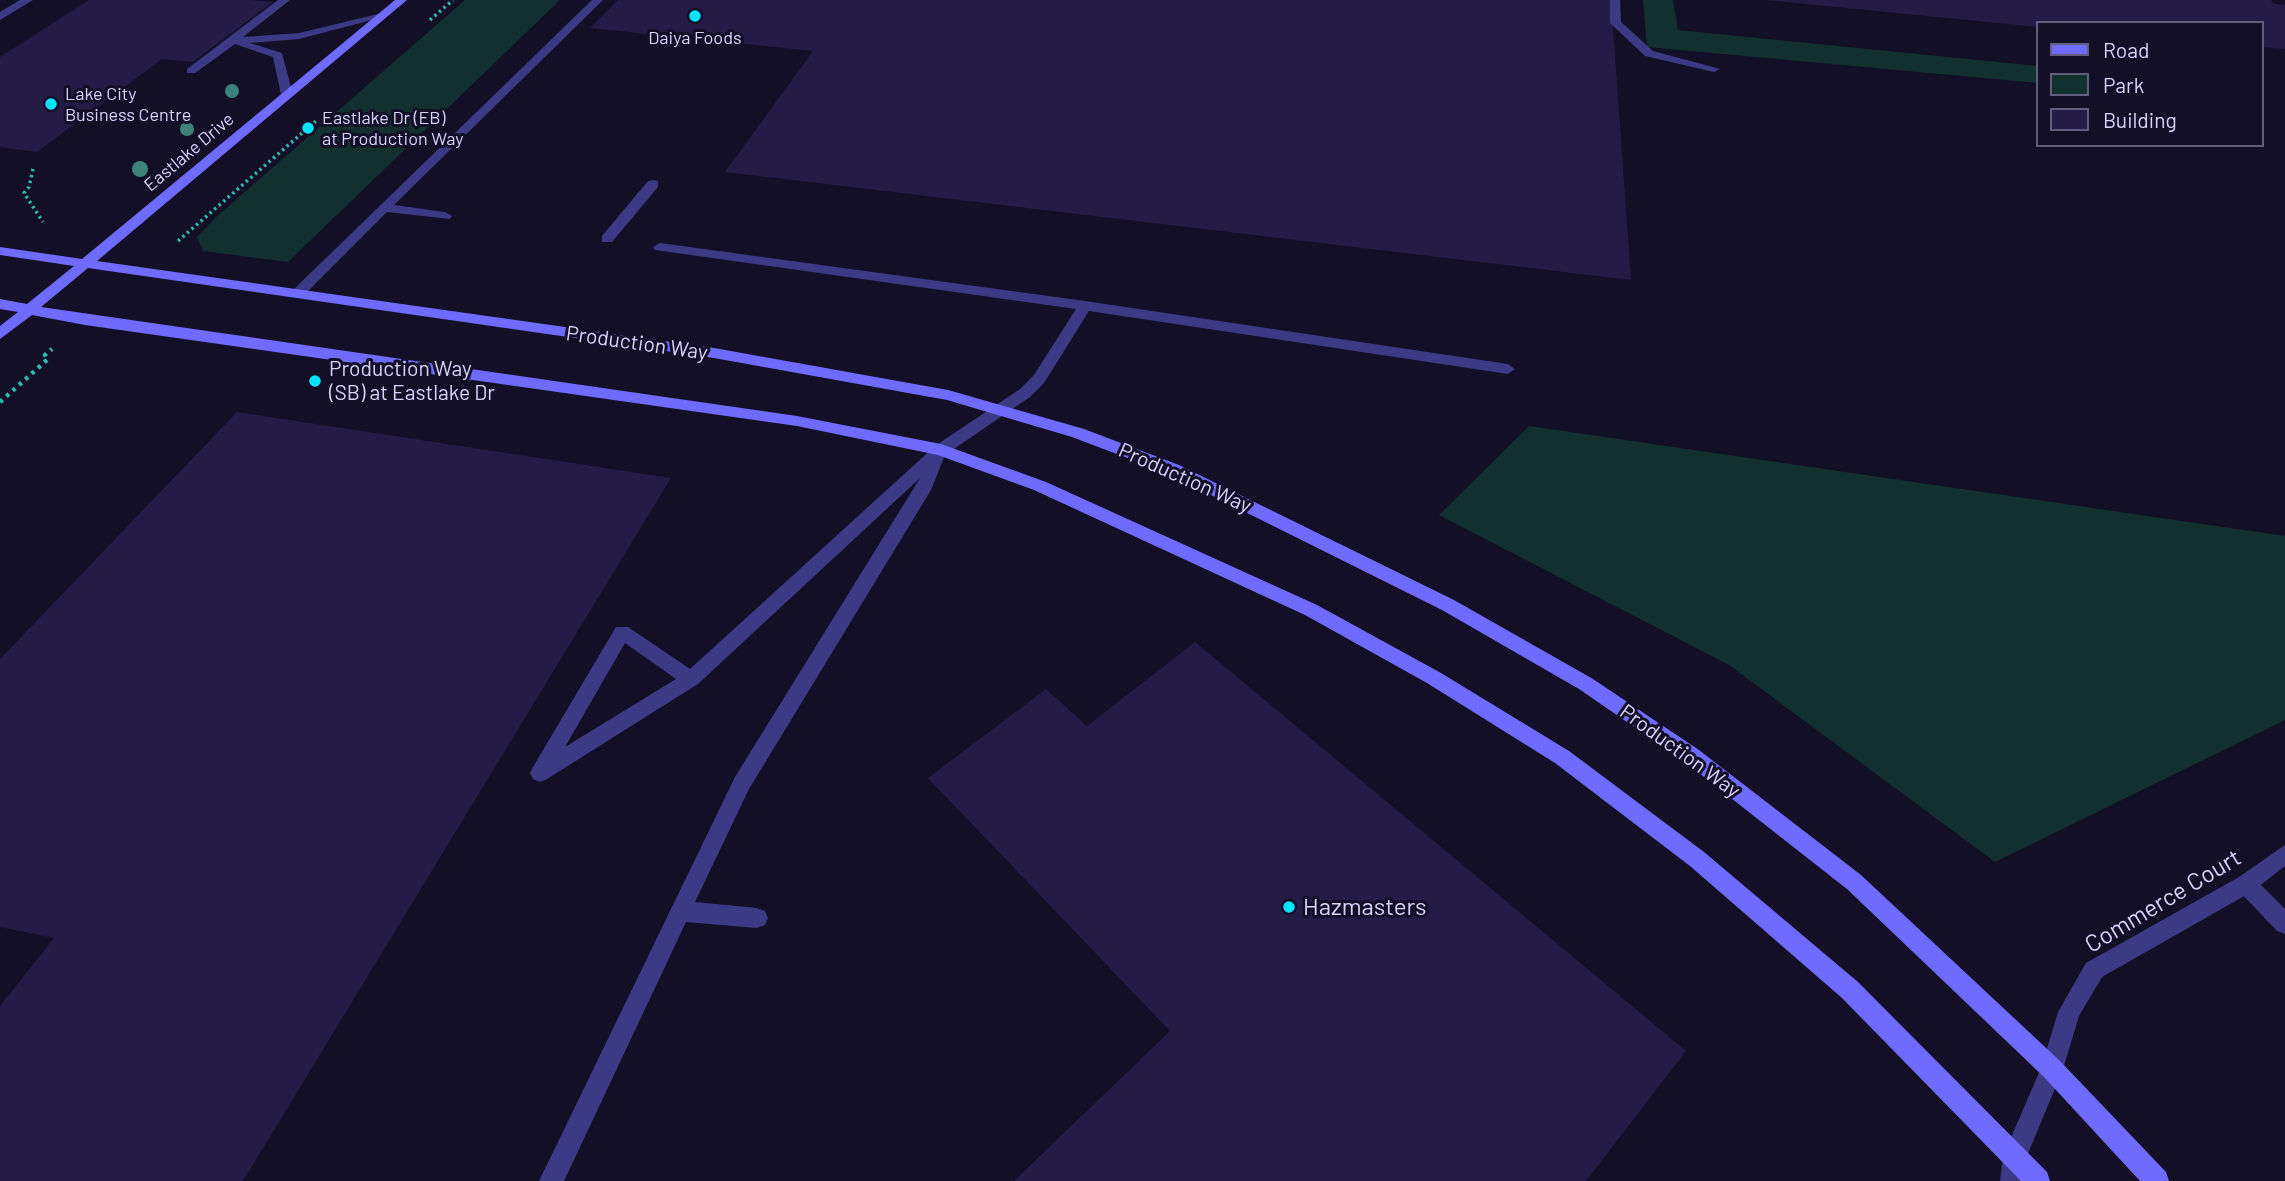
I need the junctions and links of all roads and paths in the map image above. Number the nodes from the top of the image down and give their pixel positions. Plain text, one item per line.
1 (28, 0) edge
2 (285, 0) edge
3 (402, 0) edge
4 (453, 0) edge
5 (598, 0) edge
6 (1615, 0) edge
7 (382, 16) junction
8 (0, 17) edge
9 (422, 27) dead end
10 (231, 41) junction
11 (1714, 69) dead end
12 (191, 71) dead end
13 (287, 95) junction
14 (318, 119) dead end
15 (33, 169) dead end
16 (653, 184) dead end
17 (384, 208) junction
18 (445, 216) dead end
19 (45, 226) dead end
20 (607, 239) dead end
21 (170, 244) dead end
22 (660, 247) dead end
23 (0, 251) edge
24 (85, 264) junction
25 (297, 294) junction
26 (0, 304) edge
27 (1085, 306) junction
28 (29, 309) junction
29 (0, 334) edge
30 (45, 355) dead end
31 (1507, 369) dead end
32 (0, 402) edge
33 (1003, 409) junction
34 (941, 450) junction
35 (691, 679) junction
36 (2285, 854) edge
37 (2246, 884) junction
38 (681, 911) junction
39 (757, 918) dead end
40 (2285, 924) edge
41 (2052, 1069) junction
42 (2015, 1157) junction
43 (551, 1181) edge
44 (2012, 1181) edge
45 (2038, 1181) edge
46 (2157, 1181) edge

1 - 8 street
2 - 10 street
3 - 7 street, Eastlake Drive
4 - 9 path
5 - 17 street
6 - 11 street
7 - 10 street
7 - 13 street, Eastlake Drive
10 - 12 street
10 - 13 street
13 - 24 street, Eastlake Drive
14 - 21 path
15 - 19 path
16 - 20 street
17 - 18 street
17 - 25 street
22 - 27 street
23 - 24 street, Production Way
24 - 25 street, Production Way
24 - 28 street, Eastlake Drive
25 - 33 street, Production Way
26 - 28 street
27 - 31 street
27 - 33 street
28 - 29 street, Eastlake Drive
28 - 34 street
30 - 32 path
33 - 34 street
33 - 41 street, Production Way
34 - 35 street
34 - 38 street
34 - 42 street
35 - 35 street
36 - 37 street, Commerce Court
37 - 40 street
37 - 41 street, Commerce Court
38 - 39 street
38 - 43 street
41 - 42 street, Commerce Court
41 - 46 street, Production Way
42 - 44 street, Commerce Court
42 - 45 street

